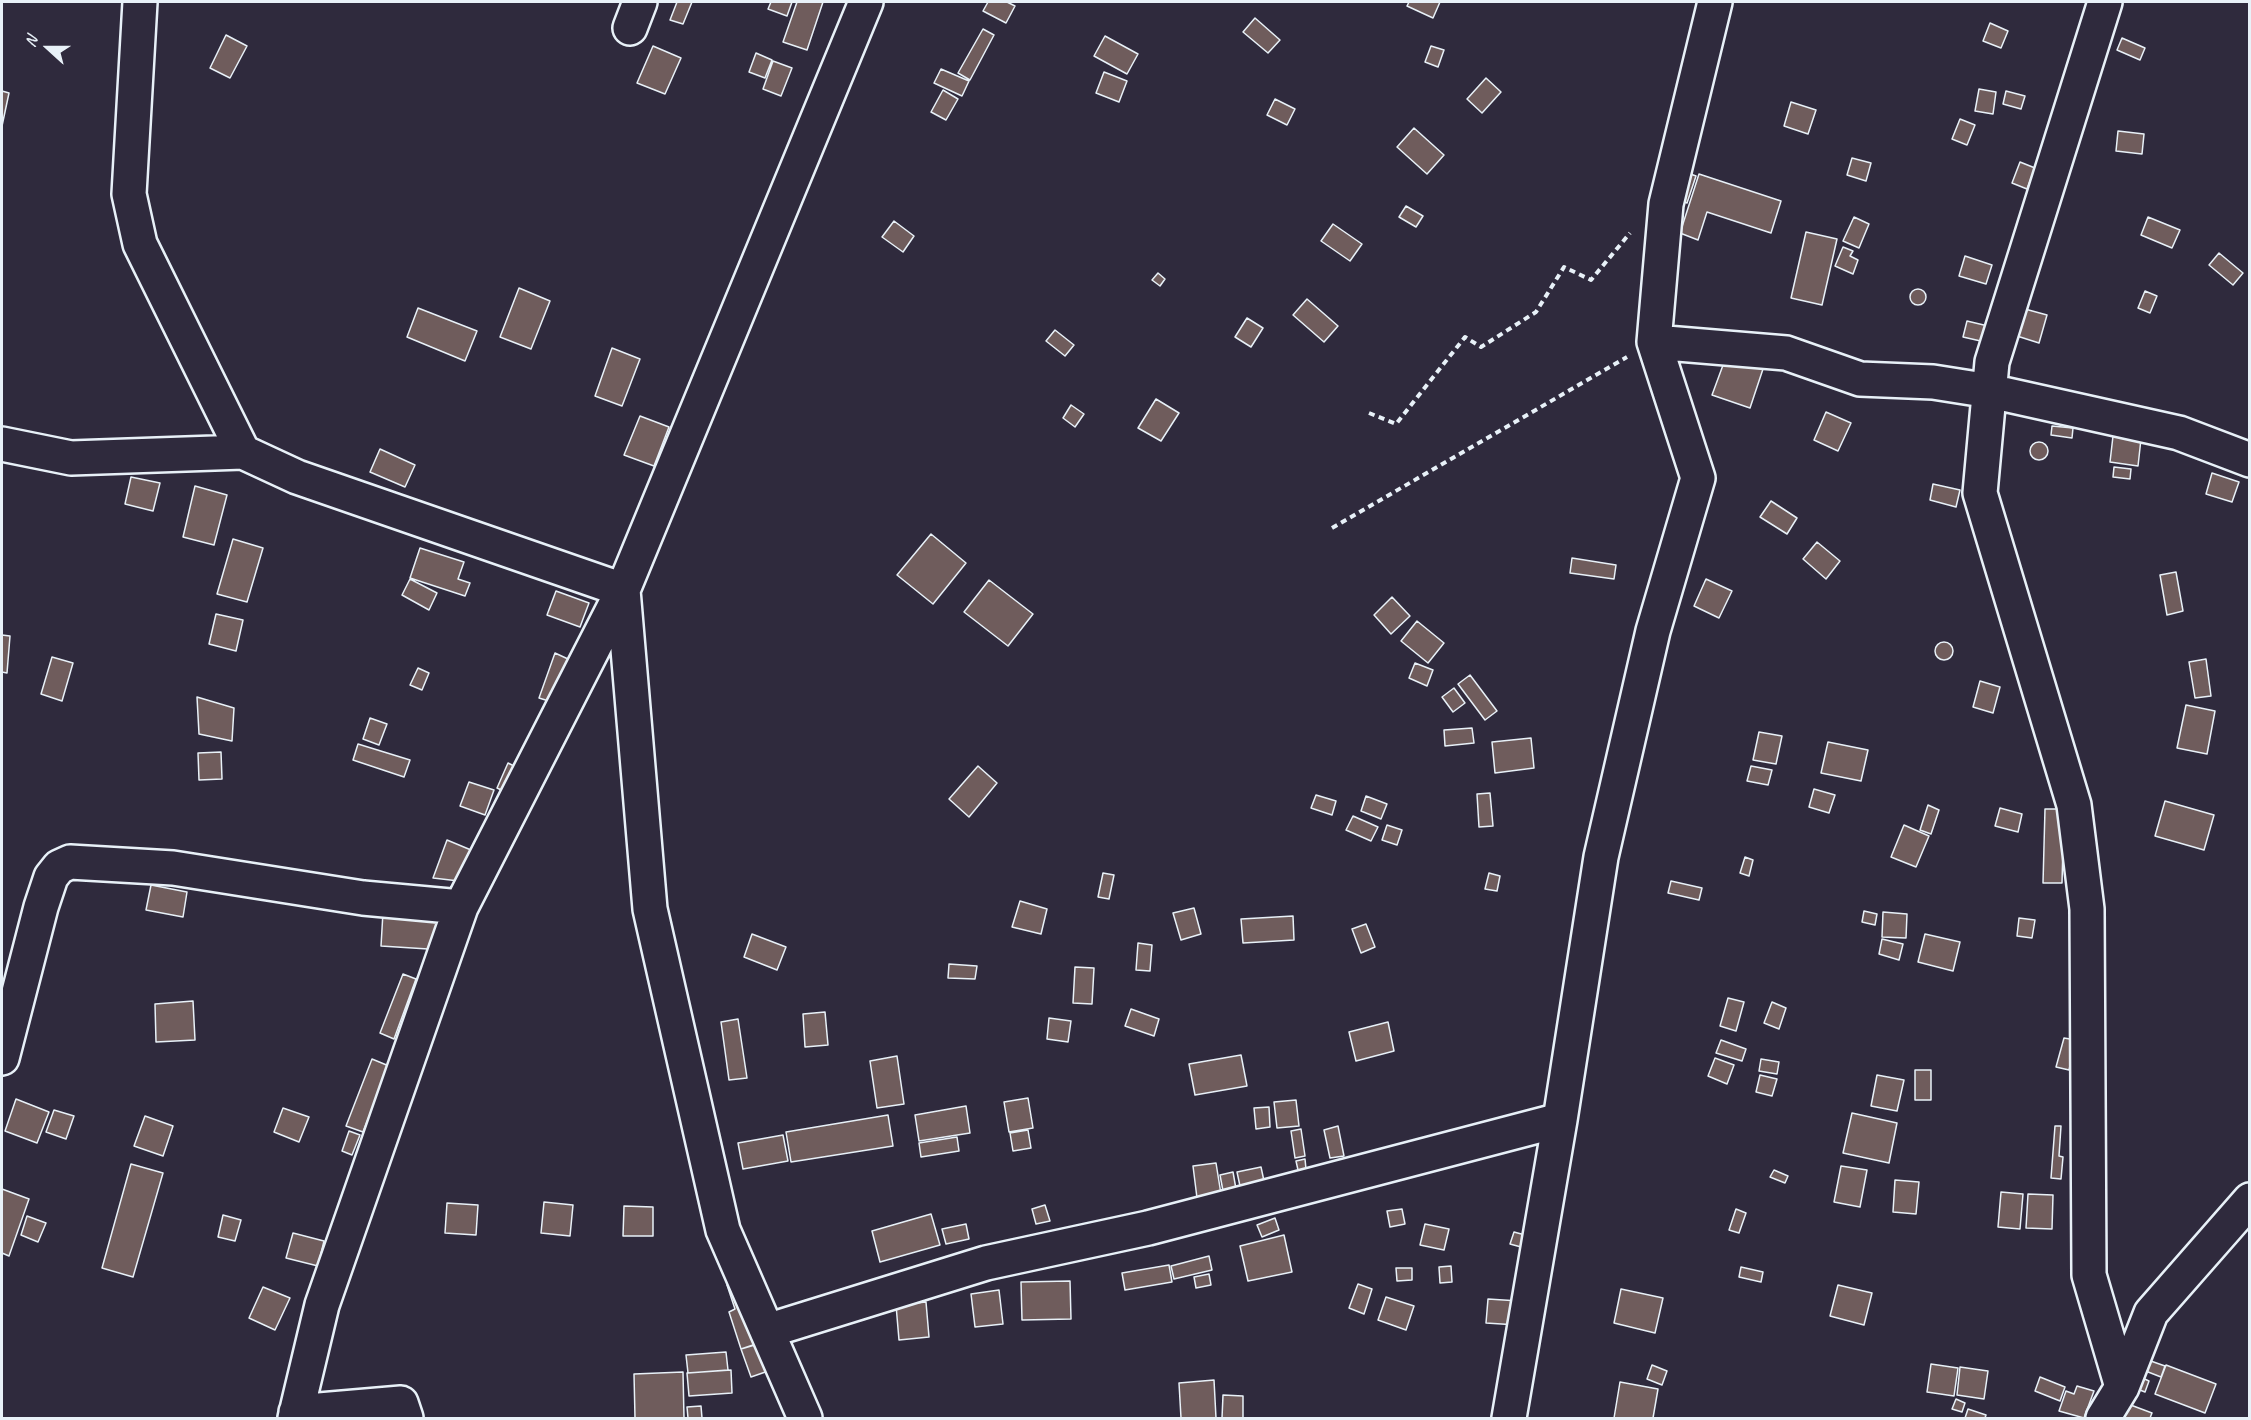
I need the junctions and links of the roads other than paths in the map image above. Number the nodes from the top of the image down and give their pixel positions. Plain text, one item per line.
1 (140, 2) edge
2 (866, 2) edge
3 (1715, 2) edge
4 (2105, 2) edge
5 (1654, 342) junction
6 (1990, 391) junction
7 (2, 444) edge
8 (243, 452) junction
9 (2250, 460) edge
10 (623, 590) junction
11 (461, 907) junction
12 (2, 1058) edge
13 (1560, 1120) junction
14 (2250, 1200) edge
15 (767, 1331) junction
16 (2122, 1387) junction
17 (296, 1415) edge
18 (406, 1419) edge
19 (805, 1419) edge
20 (1509, 1419) edge
21 (2103, 1419) edge

1 - 8 street
2 - 10 street
3 - 5 street
4 - 6 street
5 - 6 street
5 - 13 street
6 - 9 street
6 - 16 street
7 - 8 street
8 - 10 street
10 - 11 street
10 - 15 street
11 - 12 street
11 - 17 street
13 - 15 street
13 - 20 street
14 - 16 street
15 - 19 street
16 - 21 street
17 - 18 street

